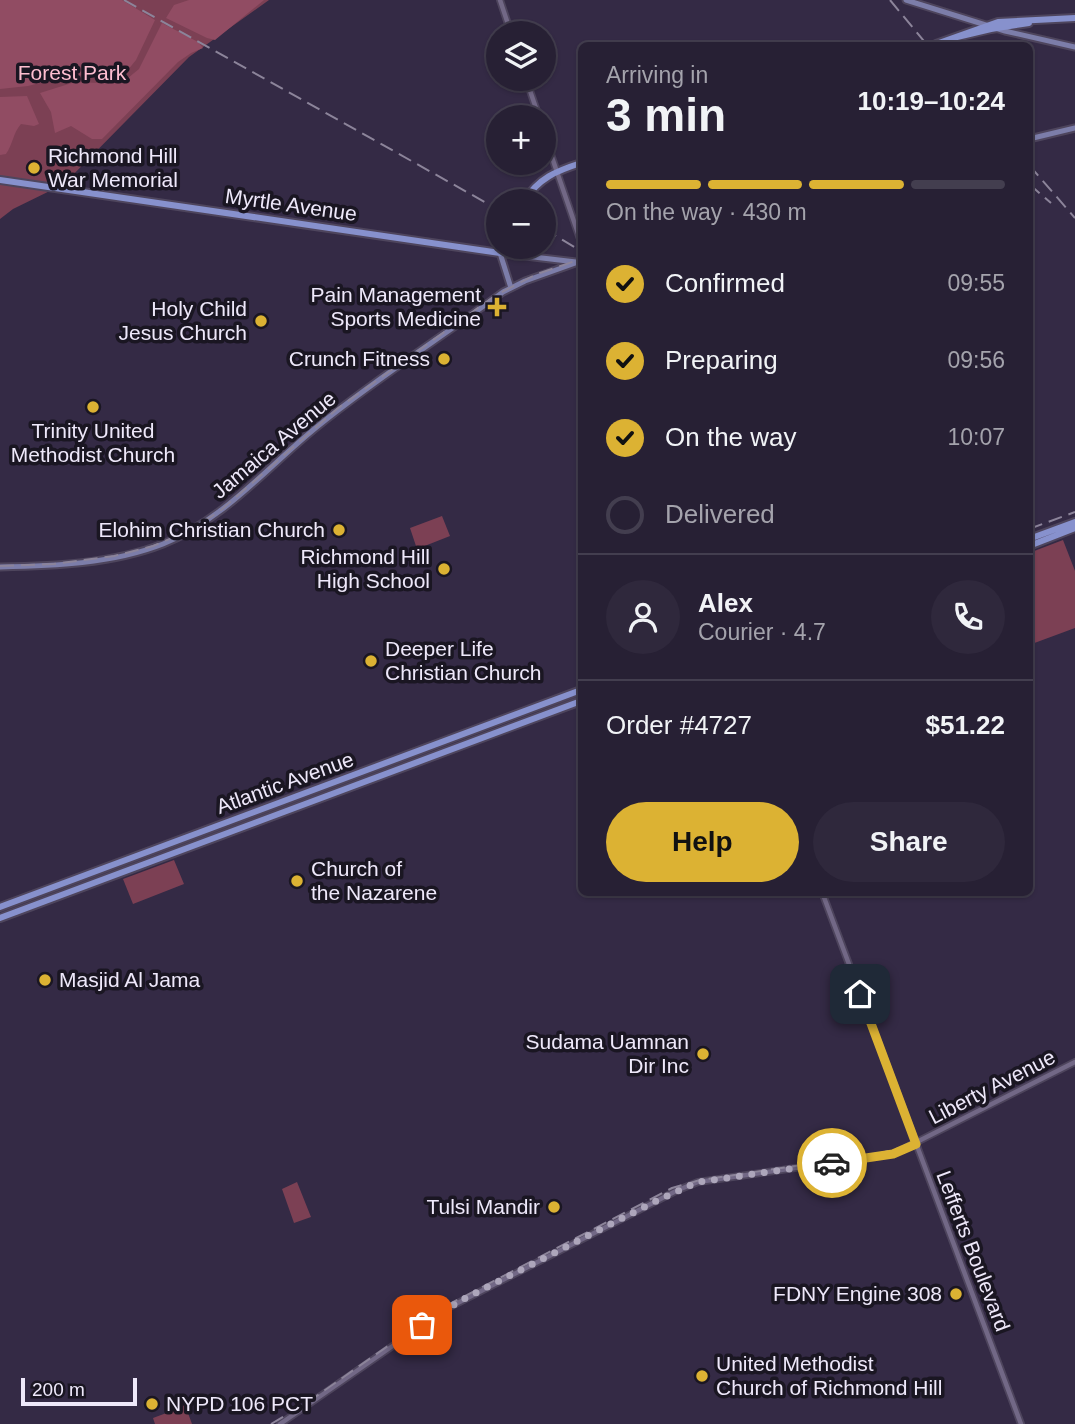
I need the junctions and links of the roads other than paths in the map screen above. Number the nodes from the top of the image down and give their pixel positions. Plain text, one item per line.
1 (500, 0) edge
2 (906, 0) edge
3 (1075, 18) edge
4 (507, 21) edge
5 (1034, 21) junction
6 (987, 25) junction
7 (1016, 25) junction
8 (995, 28) junction
9 (1028, 35) junction
10 (955, 37) junction
11 (941, 42) edge
12 (1075, 47) edge
13 (1075, 128) edge
14 (1033, 138) edge
15 (578, 164) edge
16 (556, 171) joint
17 (550, 175) edge
18 (0, 180) edge
19 (534, 189) edge
20 (578, 233) edge
21 (486, 248) edge
22 (503, 259) edge
23 (547, 259) edge
24 (552, 260) junction
25 (578, 262) edge
26 (578, 262) edge
27 (556, 269) junction
28 (511, 288) junction
29 (1075, 522) edge
30 (1075, 528) edge
31 (1033, 538) edge
32 (1033, 544) edge
33 (0, 567) edge
34 (578, 691) edge
35 (578, 702) edge
36 (823, 896) edge
37 (0, 907) edge
38 (0, 918) edge
39 (1075, 1062) edge
40 (916, 1144) junction
41 (280, 1424) edge
42 (1021, 1424) edge

1 - 4 street
2 - 6 main road
3 - 5 main road
5 - 6 main road
5 - 7 main road
6 - 8 main road
6 - 10 main road
7 - 8 main road
7 - 9 main road
8 - 9 main road
8 - 10 main road
9 - 12 main road
10 - 11 main road
13 - 14 main road
15 - 16 main road
16 - 20 street
17 - 19 main road
18 - 21 main road, Myrtle Avenue
22 - 28 main road
23 - 24 main road, Myrtle Avenue
24 - 25 main road, Myrtle Avenue
24 - 27 main road
26 - 27 main road, Jamaica Avenue
27 - 28 main road, Jamaica Avenue
28 - 33 main road, Jamaica Avenue
29 - 31 main road
30 - 32 main road
34 - 37 main road, Atlantic Avenue
35 - 38 main road, Atlantic Avenue
36 - 40 street, Lefferts Boulevard
39 - 40 street, Liberty Avenue
40 - 41 street, Liberty Avenue
40 - 42 street, Lefferts Boulevard

